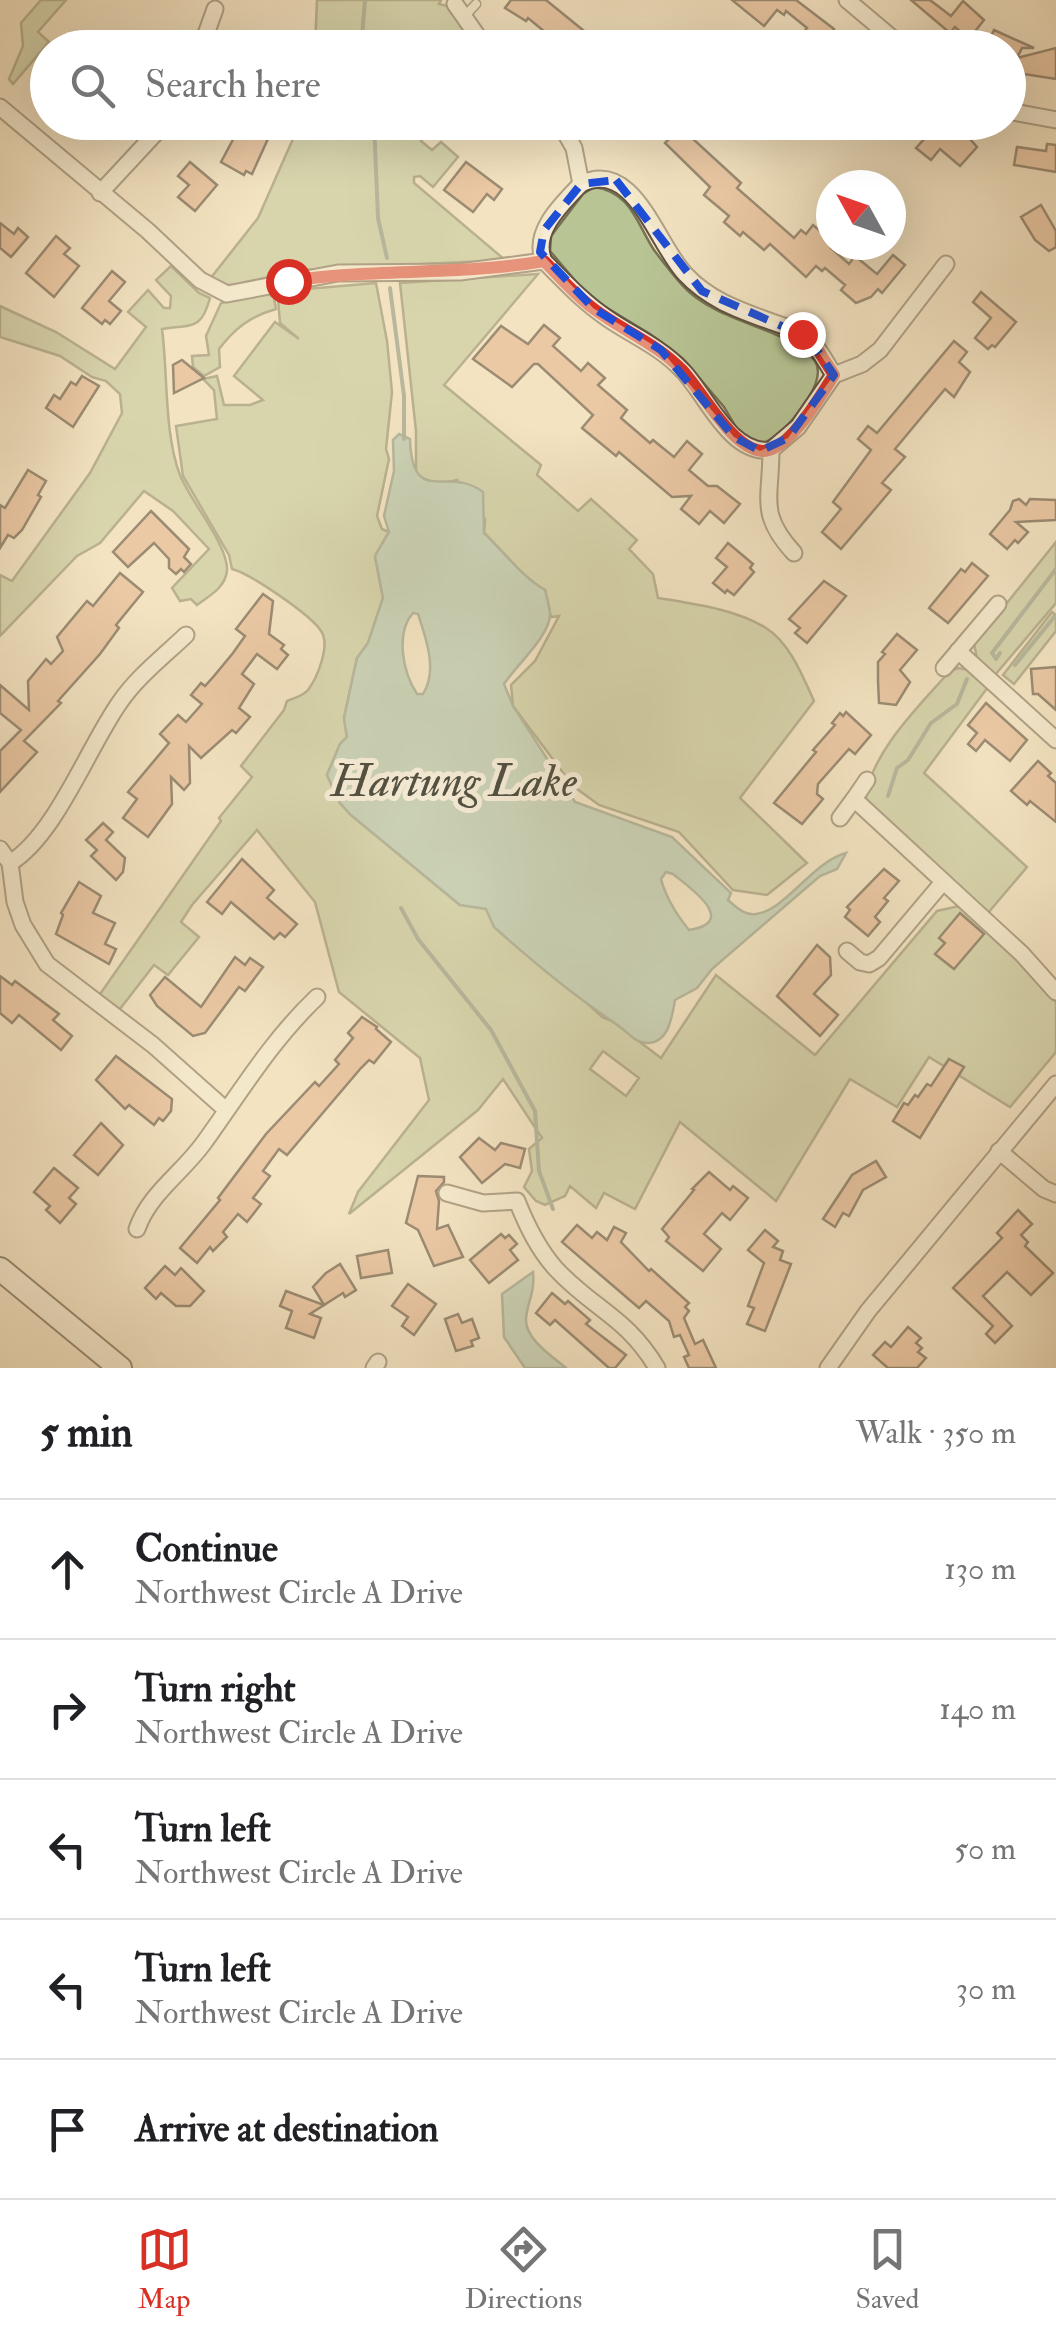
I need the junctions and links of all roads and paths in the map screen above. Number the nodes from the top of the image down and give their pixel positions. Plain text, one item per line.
1 (847, 0) edge
2 (476, 4) dead end
3 (215, 9) dead end
4 (459, 11) joint
5 (207, 30) edge
6 (473, 30) edge
7 (883, 30) edge
8 (0, 107) edge
9 (1026, 114) edge
10 (1056, 120) edge
11 (30, 133) edge
12 (38, 140) edge
13 (150, 140) edge
14 (569, 140) edge
15 (580, 184) junction
16 (100, 194) junction
17 (544, 261) junction
18 (946, 264) dead end
19 (834, 375) junction
20 (771, 450) junction
21 (794, 554) dead end
22 (998, 604) dead end
23 (186, 635) dead end
24 (958, 651) junction
25 (944, 668) dead end
26 (1056, 740) edge
27 (867, 780) dead end
28 (854, 799) junction
29 (840, 818) dead end
30 (5, 856) edge
31 (944, 882) junction
32 (8, 905) edge
33 (847, 950) dead end
34 (1056, 992) edge
35 (317, 998) dead end
36 (1056, 1084) edge
37 (225, 1108) junction
38 (999, 1152) junction
39 (447, 1193) dead end
40 (1056, 1194) edge
41 (136, 1229) dead end
42 (0, 1269) edge
43 (832, 1362) edge
44 (120, 1368) edge
45 (657, 1368) edge
46 (850, 1368) edge

1 - 7 street
2 - 4 lane
3 - 5 street
4 - 6 street
8 - 11 street
9 - 10 street
12 - 16 street
13 - 16 street
14 - 15 street
15 - 17 street
15 - 19 street
16 - 17 street
17 - 20 street
18 - 19 street
19 - 20 street
20 - 21 street
22 - 24 street
23 - 30 street
24 - 25 street
24 - 26 street
27 - 28 street
28 - 29 street
28 - 31 street
30 - 32 street
31 - 33 street
31 - 34 street
32 - 37 street
35 - 37 street
36 - 38 street
37 - 41 street
38 - 40 street
38 - 43 street
39 - 45 street
42 - 44 main road
43 - 46 street

